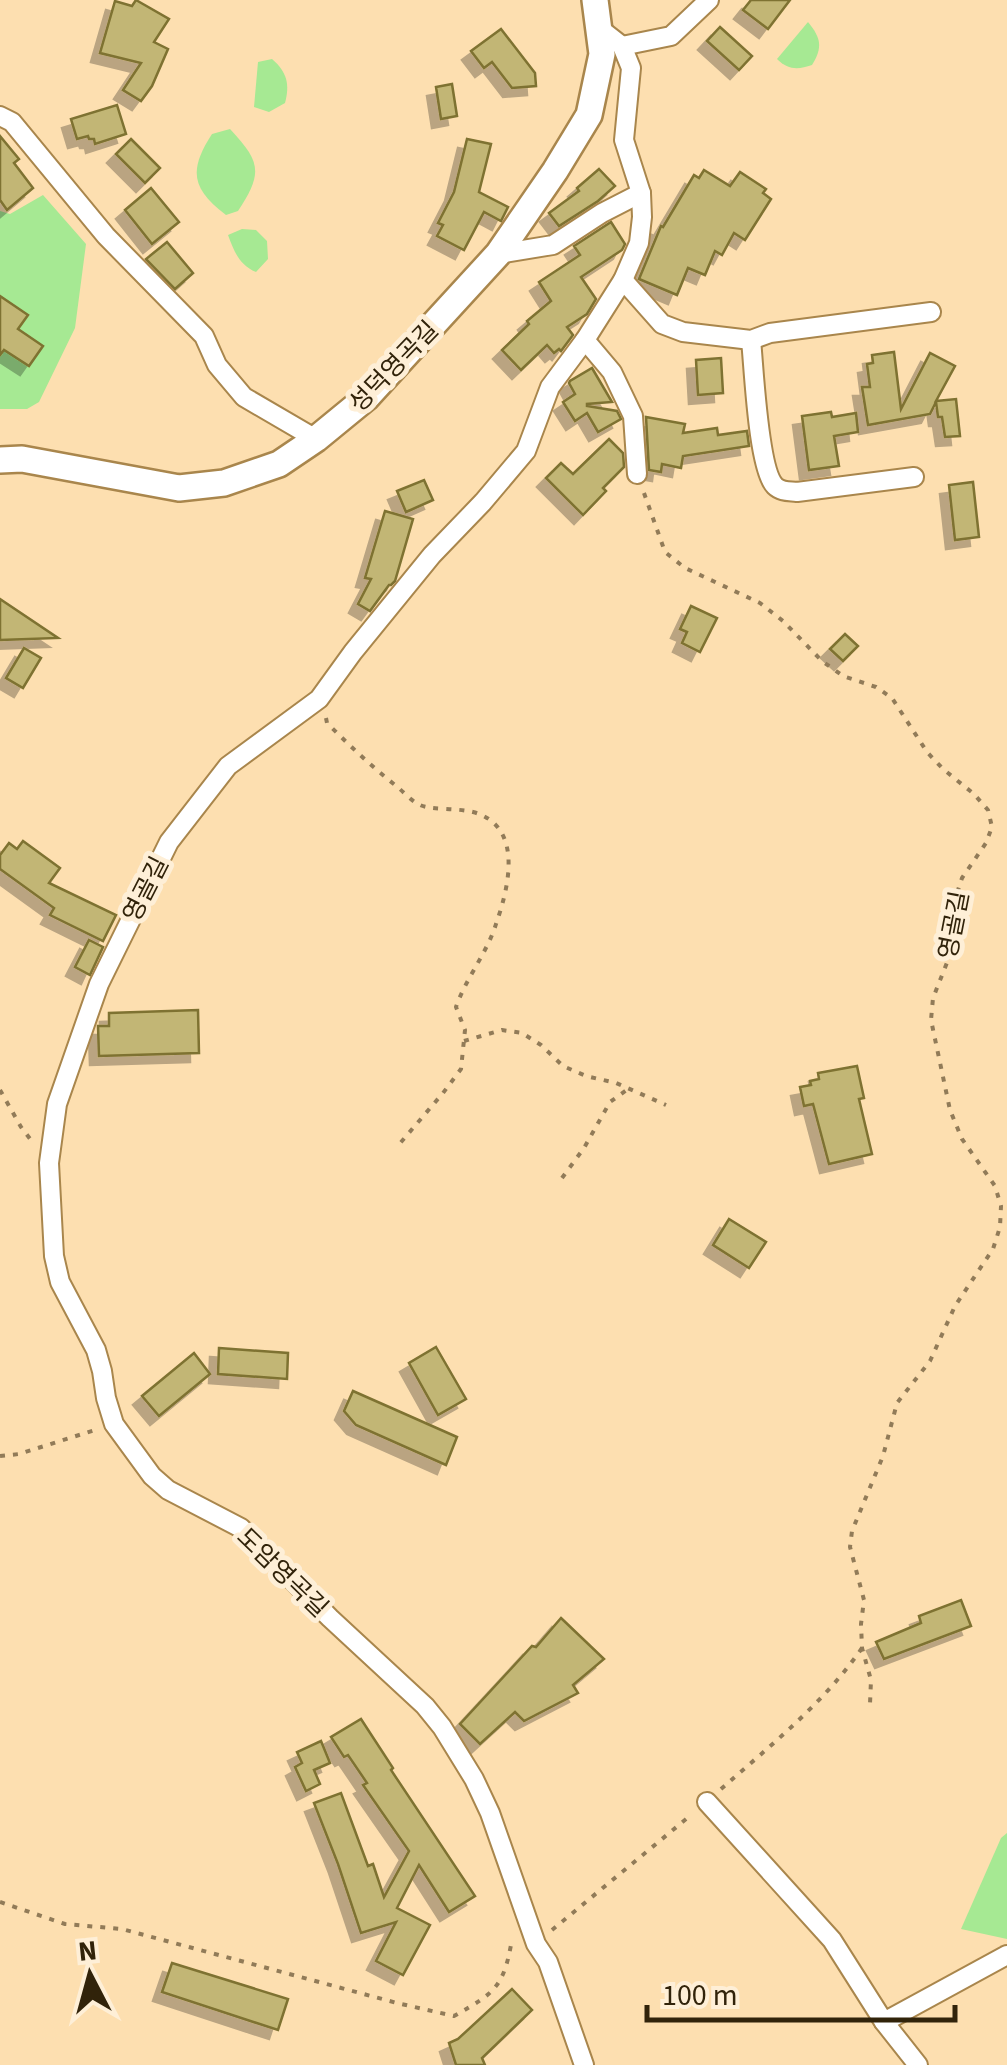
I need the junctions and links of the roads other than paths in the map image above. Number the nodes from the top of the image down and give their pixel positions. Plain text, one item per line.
1 (595, 0) edge
2 (710, 0) edge
3 (599, 28) junction
4 (622, 46) junction
5 (0, 116) edge
6 (641, 193) junction
7 (498, 254) junction
8 (623, 280) junction
9 (932, 312) dead end
10 (585, 340) junction
11 (751, 340) junction
12 (316, 439) junction
13 (0, 460) edge
14 (636, 474) road end
15 (914, 477) dead end
16 (49, 1164) joint
17 (707, 1802) dead end
18 (1007, 1955) edge
19 (884, 2022) junction
20 (584, 2065) edge
21 (918, 2065) edge

1 - 3 main road, 성덕영곡길
2 - 4 street
3 - 4 street
3 - 7 main road, 성덕영곡길
4 - 6 street, 영골길
5 - 12 street
6 - 7 street
6 - 8 street, 영골길
7 - 12 main road, 성덕영곡길
8 - 10 street, 영골길
8 - 11 street
9 - 11 street
10 - 14 street
10 - 16 street, 영골길
11 - 15 street
12 - 13 main road, 성덕영곡길
16 - 20 street, 도암영곡길
17 - 19 street
18 - 19 street
19 - 21 street

